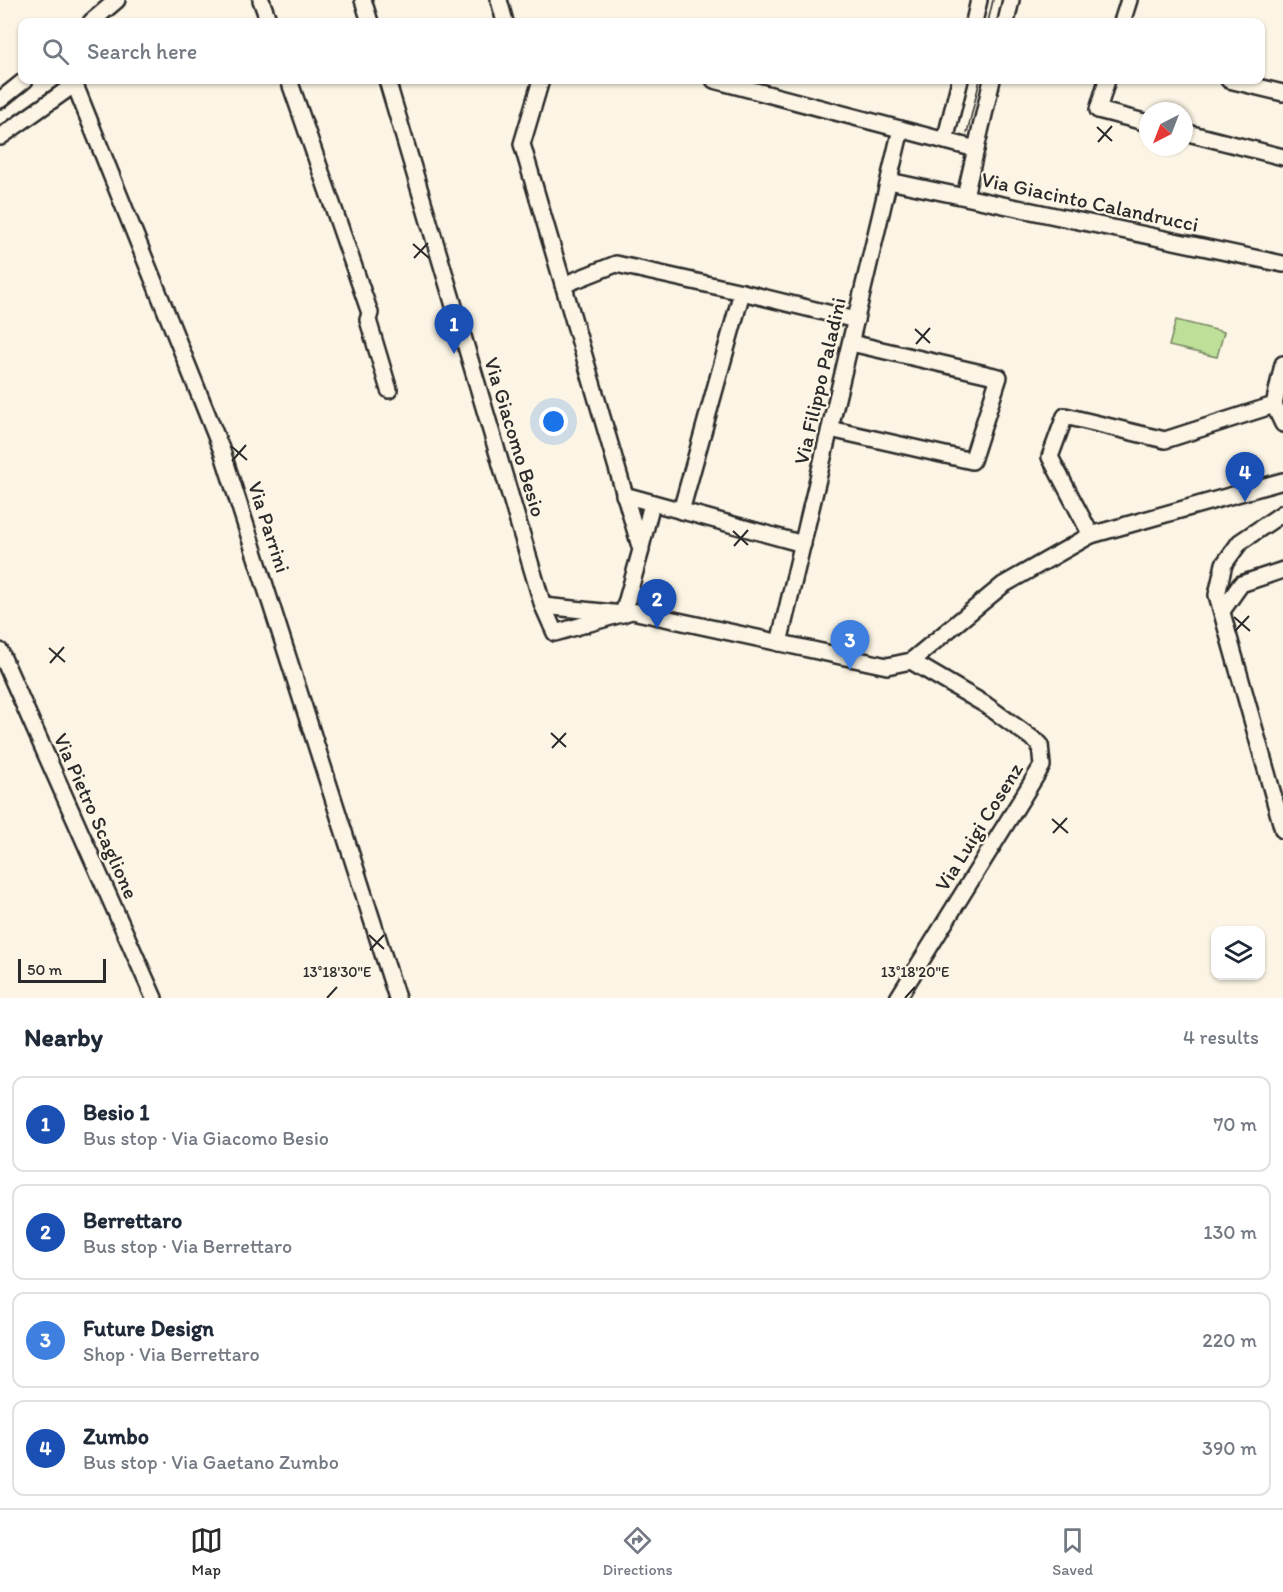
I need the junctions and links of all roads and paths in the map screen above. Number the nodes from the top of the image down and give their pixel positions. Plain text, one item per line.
1 (117, 0) edge
2 (261, 0) edge
3 (363, 0) edge
4 (499, 0) edge
5 (979, 0) edge
6 (1011, 0) edge
7 (1129, 0) edge
8 (96, 18) edge
9 (268, 18) edge
10 (369, 18) edge
11 (504, 18) edge
12 (975, 18) edge
13 (1007, 18) edge
14 (1123, 18) edge
15 (20, 84) edge
16 (71, 84) edge
17 (75, 84) edge
18 (290, 84) edge
19 (388, 84) edge
20 (540, 84) edge
21 (729, 84) edge
22 (959, 84) edge
23 (991, 84) edge
24 (1106, 84) edge
25 (1246, 84) edge
26 (1283, 93) edge
27 (0, 100) edge
28 (1139, 121) edge
29 (902, 129) junction
30 (1193, 134) edge
31 (0, 137) edge
32 (945, 141) junction
33 (976, 148) junction
34 (1283, 157) edge
35 (889, 181) junction
36 (965, 196) junction
37 (1283, 264) edge
38 (563, 285) junction
39 (742, 292) junction
40 (856, 320) junction
41 (851, 343) junction
42 (1283, 364) edge
43 (389, 390) dead end
44 (1274, 405) junction
45 (1283, 424) edge
46 (830, 429) junction
47 (1283, 481) edge
48 (624, 495) junction
49 (652, 502) junction
50 (681, 511) junction
51 (1283, 513) edge
52 (1091, 535) junction
53 (803, 544) junction
54 (641, 550) junction
55 (1283, 570) edge
56 (543, 606) junction
57 (1222, 611) junction
58 (623, 614) junction
59 (779, 644) junction
60 (0, 651) edge
61 (911, 660) junction
62 (1283, 831) edge
63 (154, 998) edge
64 (397, 998) edge
65 (898, 998) edge

1 - 8 street
2 - 9 street
3 - 10 street
4 - 11 street
5 - 12 street
6 - 13 street
7 - 14 street
15 - 27 street
16 - 31 street
17 - 64 street, Via Parrini
18 - 43 street
19 - 56 street, Via Giacomo Besio
20 - 38 street
21 - 29 street
22 - 32 street
23 - 33 street
24 - 28 street
25 - 26 street
29 - 32 street
29 - 35 street, Via Filippo Paladini
30 - 34 street
32 - 33 street
33 - 36 street
35 - 36 street, Via Giacinto Calandrucci
35 - 40 street, Via Filippo Paladini
36 - 37 street, Via Giacinto Calandrucci
38 - 39 street
38 - 48 street
39 - 40 street
39 - 50 street
40 - 41 street, Via Filippo Paladini
41 - 46 street, Via Filippo Paladini
41 - 46 street
42 - 44 street
44 - 45 street
44 - 52 street
46 - 53 street, Via Filippo Paladini
47 - 52 street
48 - 49 street
48 - 54 street
49 - 50 street
49 - 54 street
50 - 53 street
51 - 57 street
52 - 61 street
53 - 59 street, Via Filippo Paladini
54 - 58 street
55 - 57 street
56 - 58 street
56 - 58 street, Via Giacomo Besio
57 - 62 street
58 - 59 street
59 - 61 street
60 - 63 street, Via Pietro Scaglione
61 - 65 street, Via Luigi Cosenz

